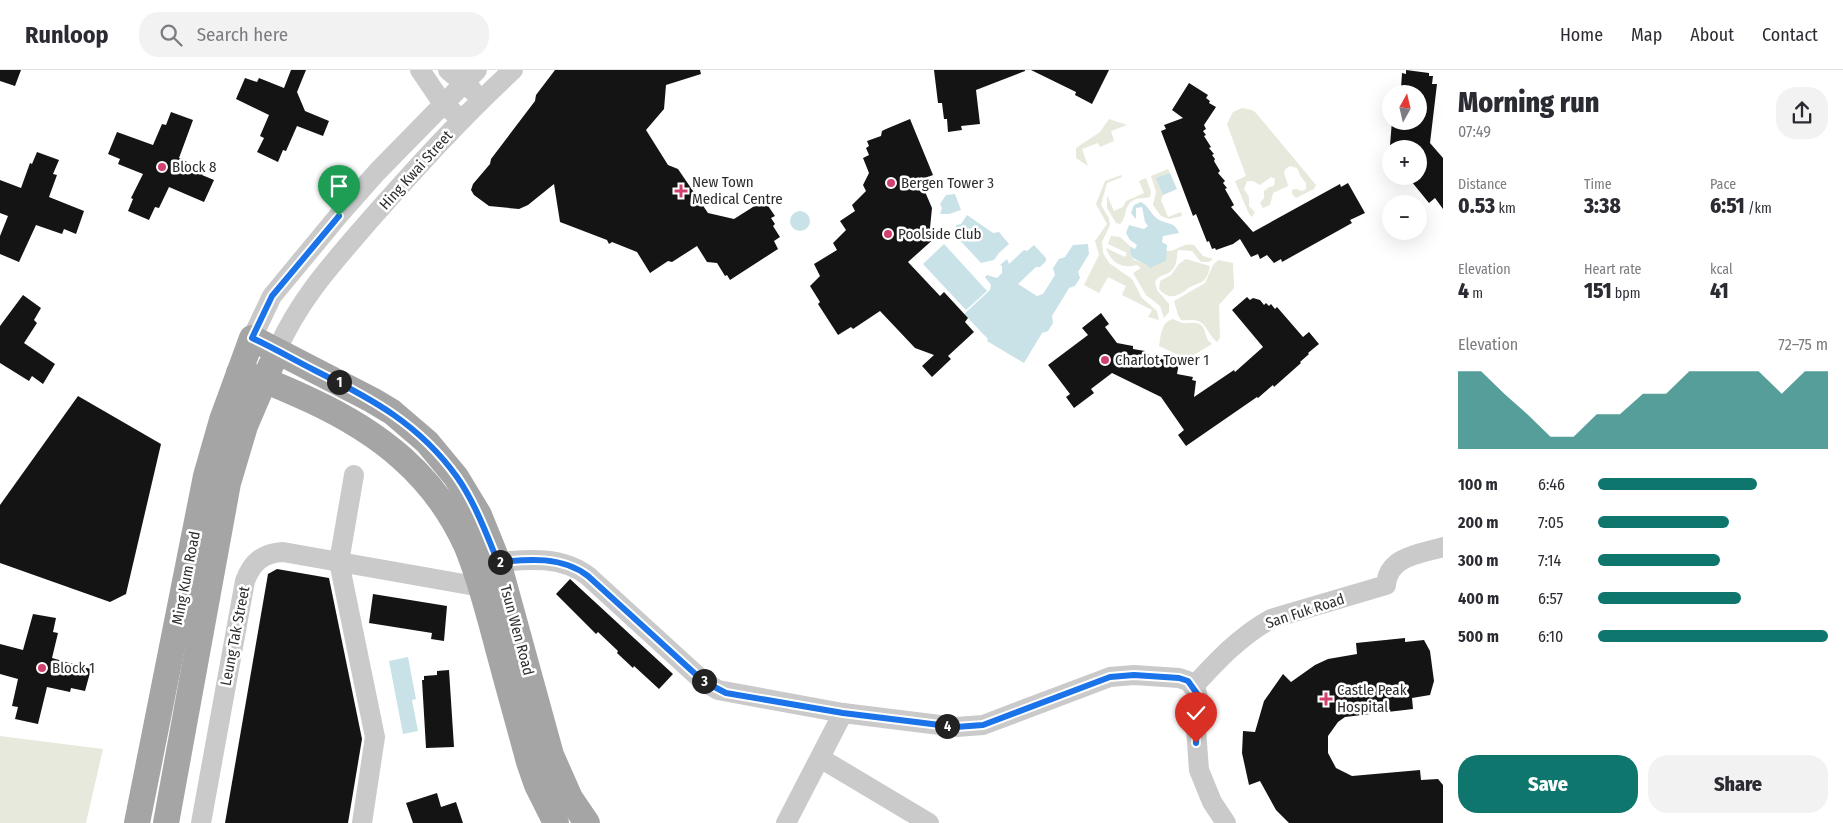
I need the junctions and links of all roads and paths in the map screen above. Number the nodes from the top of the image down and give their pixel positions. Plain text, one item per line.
1 (420, 70) edge
2 (448, 70) edge
3 (512, 70) edge
4 (471, 76) edge
5 (482, 98) junction
6 (444, 104) junction
7 (462, 120) junction
8 (252, 338) junction
9 (277, 350) junction
10 (239, 373) junction
11 (265, 380) junction
12 (354, 474) dead end
13 (1443, 547) edge
14 (339, 562) junction
15 (498, 562) junction
16 (481, 587) junction
17 (1193, 686) junction
18 (843, 713) junction
19 (820, 758) junction
20 (137, 823) edge
21 (166, 823) edge
22 (201, 823) edge
23 (362, 823) edge
24 (556, 823) edge
25 (587, 823) edge
26 (786, 823) edge
27 (928, 823) edge
28 (1226, 823) edge

1 - 6 street
2 - 4 street
3 - 5 street, Hing Kwai Street
4 - 5 street
4 - 6 street, Hing Kwai Street
5 - 7 street, Hing Kwai Street
6 - 7 street
6 - 8 street, Hing Kwai Street
7 - 9 street, Hing Kwai Street
8 - 9 main road, Tsun Wen Road
8 - 10 main road, Ming Kum Road
9 - 11 main road, Ming Kum Road
9 - 15 main road, Tsun Wen Road
10 - 11 main road, Tsun Wen Road
10 - 20 main road, Ming Kum Road
11 - 16 main road, Tsun Wen Road
11 - 21 main road, Ming Kum Road
12 - 14 street
13 - 17 street, San Fuk Road
14 - 16 street, Leung Tak Street
14 - 22 street, Leung Tak Street
14 - 23 street
15 - 18 street
15 - 25 main road, Tsun Wen Road
16 - 24 main road, Tsun Wen Road
17 - 18 street
17 - 28 street
18 - 19 street
19 - 26 street
19 - 27 street

